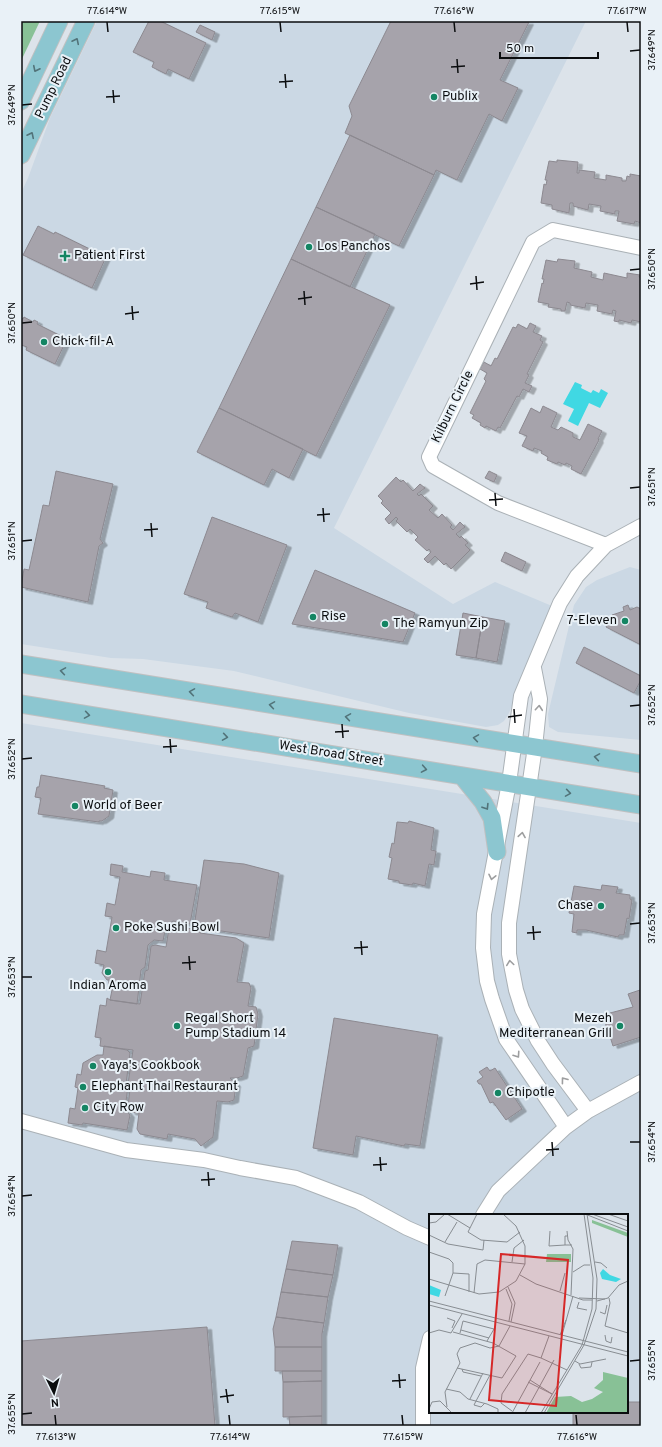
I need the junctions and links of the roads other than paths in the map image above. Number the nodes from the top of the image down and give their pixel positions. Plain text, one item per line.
1 (60, 21) edge
2 (86, 21) edge
3 (21, 101) edge
4 (21, 155) edge
5 (641, 248) edge
6 (641, 526) edge
7 (606, 545) junction
8 (21, 664) edge
9 (534, 668) junction
10 (21, 704) edge
11 (514, 744) junction
12 (535, 747) junction
13 (641, 764) edge
14 (462, 776) junction
15 (508, 783) junction
16 (530, 787) junction
17 (641, 805) edge
18 (497, 852) junction
19 (641, 1082) edge
20 (588, 1111) junction
21 (21, 1121) edge
22 (566, 1127) junction
23 (484, 1214) edge
24 (429, 1238) edge
25 (429, 1342) edge
26 (423, 1426) edge

1 -> 3 main road, Pump Road
4 -> 2 main road, Pump Road
5 - 7 street, Kilburn Circle
6 - 7 street
7 - 9 street
11 -> 8 main road
9 - 11 street
12 -> 9 street
10 -> 14 main road, West Broad Street
11 - 12 main road
11 - 15 street
13 -> 12 main road
12 - 16 street
14 - 15 main road, West Broad Street
14 -> 18 main road
15 - 16 main road, West Broad Street
15 - 18 street
16 -> 17 main road, West Broad Street
20 -> 16 street
18 -> 22 street
19 - 20 street
20 - 22 street
21 - 24 street
22 - 23 street
25 - 26 street

